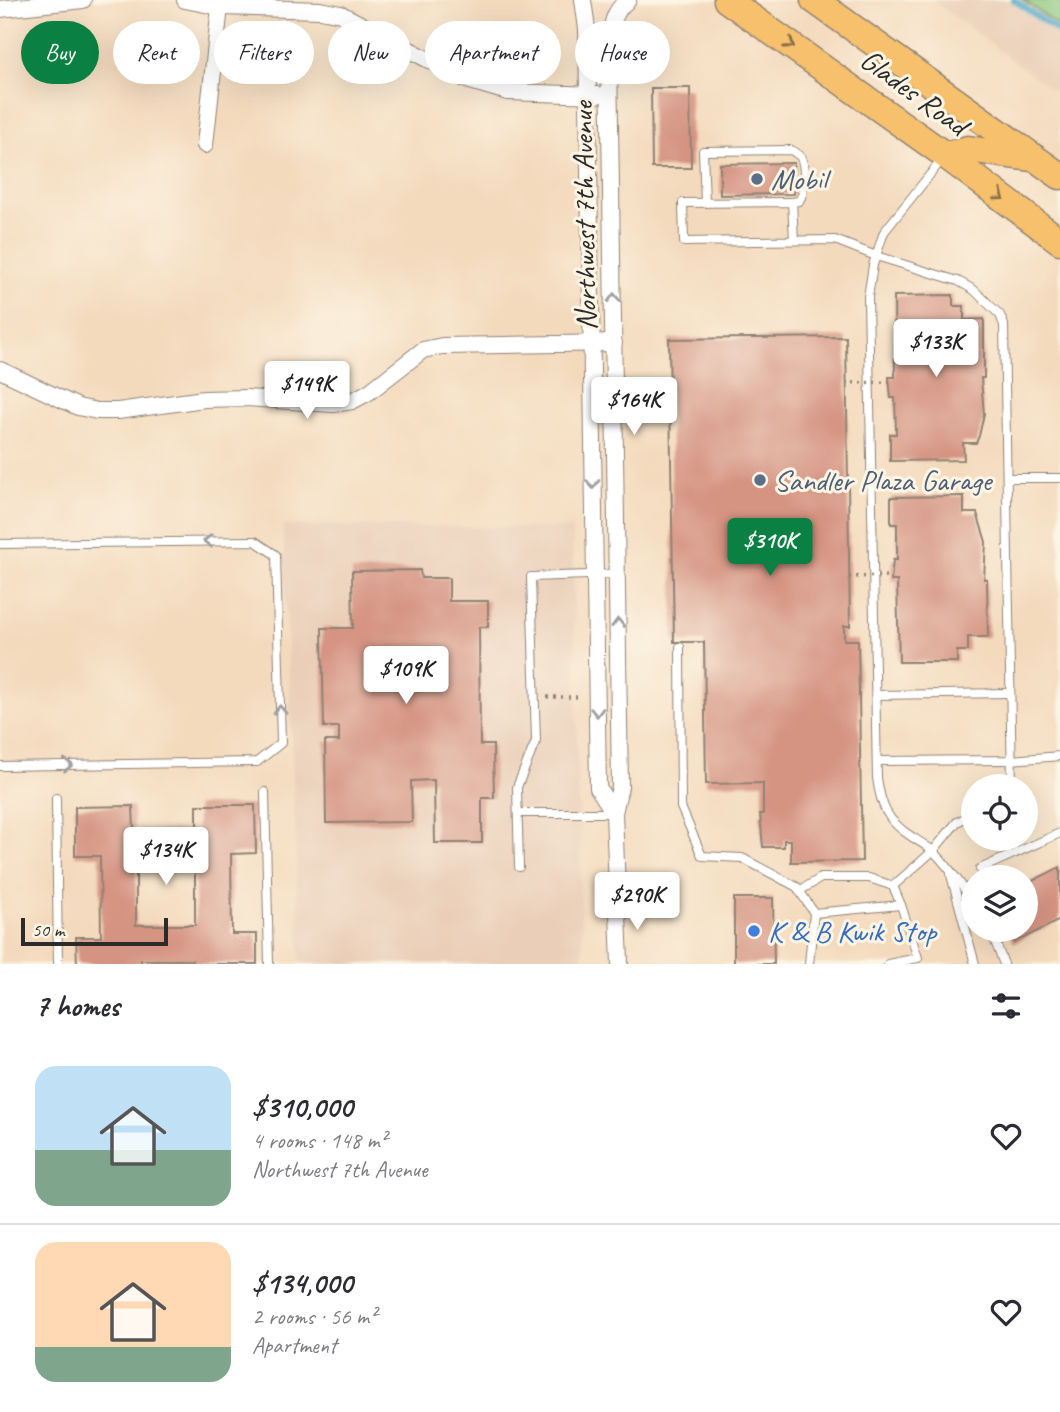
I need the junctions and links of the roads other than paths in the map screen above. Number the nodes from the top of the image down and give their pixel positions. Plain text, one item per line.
1 (83, 0) edge
2 (185, 0) edge
3 (583, 0) edge
4 (628, 0) edge
5 (727, 0) edge
6 (814, 0) edge
7 (220, 7) junction
8 (0, 9) edge
9 (587, 95) junction
10 (611, 96) junction
11 (205, 145) dead end
12 (945, 155) junction
13 (1037, 159) junction
14 (1060, 176) edge
15 (792, 202) junction
16 (705, 203) junction
17 (794, 240) junction
18 (1060, 241) edge
19 (876, 256) junction
20 (614, 343) junction
21 (591, 344) junction
22 (0, 370) edge
23 (1008, 478) junction
24 (1060, 478) edge
25 (0, 544) edge
26 (617, 574) junction
27 (595, 575) junction
28 (680, 647) dead end
29 (1010, 693) junction
30 (876, 695) junction
31 (1060, 756) edge
32 (1011, 760) junction
33 (877, 761) junction
34 (0, 766) edge
35 (1012, 774) edge
36 (265, 792) dead end
37 (56, 797) dead end
38 (518, 813) junction
39 (614, 813) junction
40 (961, 820) edge
41 (1060, 833) edge
42 (1038, 843) edge
43 (933, 850) junction
44 (1019, 851) edge
45 (989, 865) edge
46 (519, 867) dead end
47 (949, 869) junction
48 (961, 885) edge
49 (893, 886) junction
50 (799, 891) junction
51 (901, 905) junction
52 (814, 913) junction
53 (995, 942) edge
54 (58, 964) edge
55 (269, 964) edge
56 (620, 964) edge
57 (810, 964) edge
58 (888, 964) edge
59 (975, 964) edge
60 (1004, 964) edge

1 - 8 street
2 - 7 street
3 - 9 street, Northwest 7th Avenue
4 - 10 street, Northwest 7th Avenue
5 -> 12 main road, Glades Road
6 - 13 main road, Glades Road
7 - 9 street
7 - 11 street
9 - 10 street
9 - 21 street, Northwest 7th Avenue
20 -> 10 street, Northwest 7th Avenue
12 - 13 main road
12 -> 18 main road, Glades Road
12 - 19 lane
13 - 14 main road, Glades Road
15 - 16 lane
15 - 16 lane
15 - 17 lane
16 - 17 lane
17 - 19 lane
19 - 23 lane
19 - 30 lane
20 - 21 street
20 - 26 street, Northwest 7th Avenue
21 - 22 street
21 -> 27 street, Northwest 7th Avenue
23 - 24 lane
23 - 29 lane
34 -> 25 lane
26 - 27 lane
39 -> 26 street, Northwest 7th Avenue
27 - 38 lane
27 -> 39 street, Northwest 7th Avenue
28 - 50 lane
29 - 30 lane
29 - 32 lane
30 - 33 lane
31 - 32 lane
32 - 33 lane
32 - 35 lane
33 - 43 lane
36 - 55 lane
37 - 54 lane
38 - 39 lane
38 - 46 lane
39 - 56 street, Northwest 7th Avenue
40 - 43 lane
41 - 42 lane
43 - 47 lane
43 - 49 lane
44 - 45 lane
47 - 48 lane
47 - 59 lane
49 - 50 lane
49 - 51 lane
50 - 52 lane
51 - 52 lane
51 - 58 lane
52 - 57 lane
53 - 60 lane

